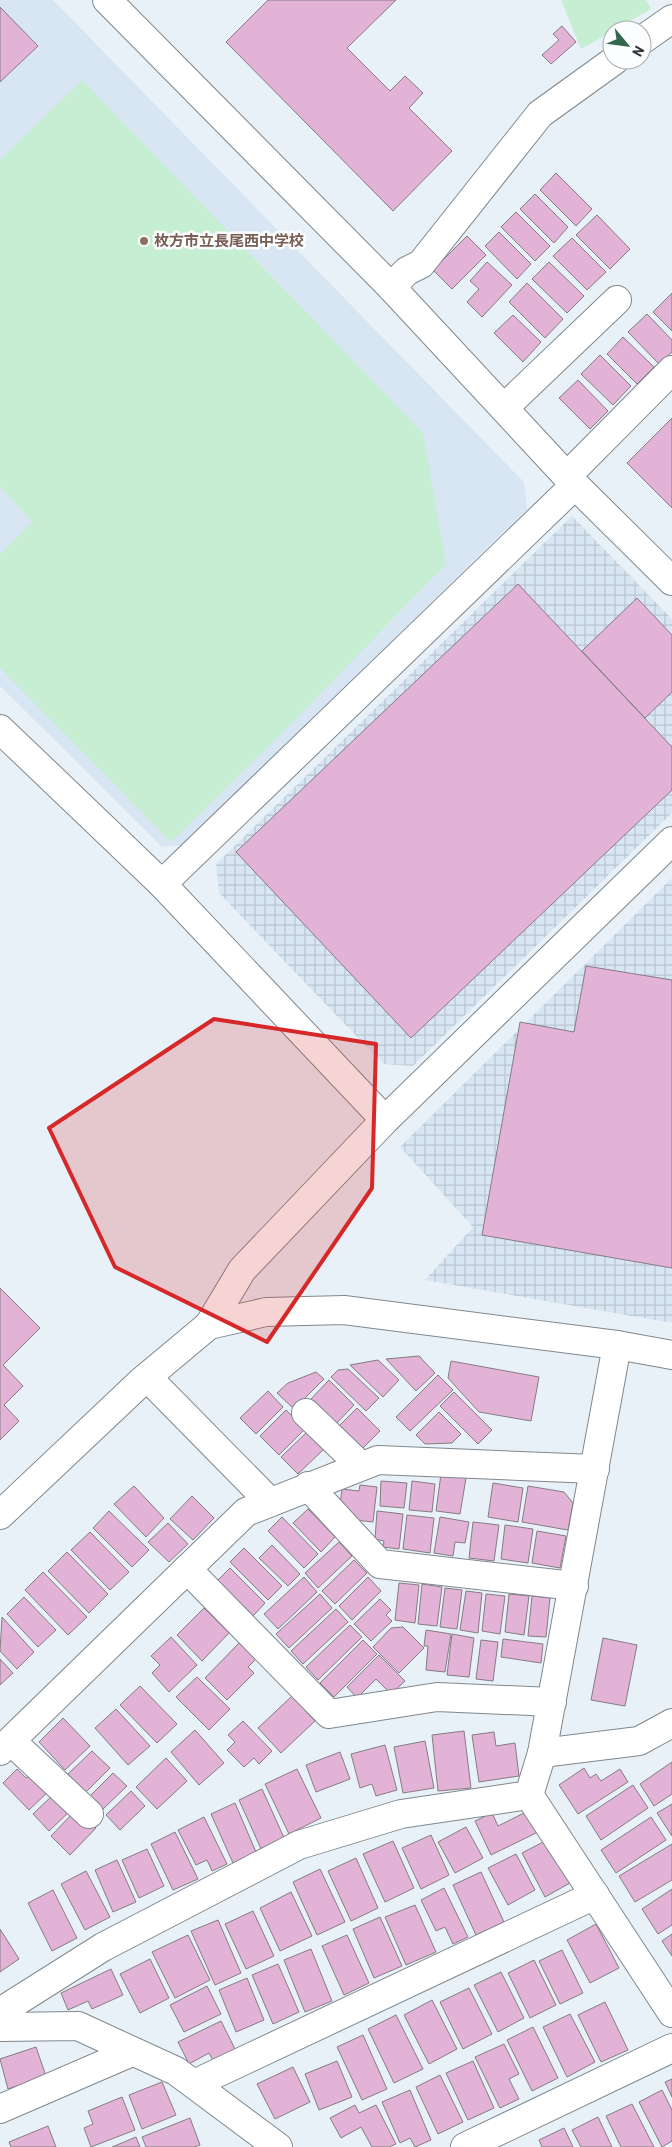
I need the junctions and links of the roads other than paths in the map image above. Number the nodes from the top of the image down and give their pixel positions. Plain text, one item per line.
1 (107, 0) edge
2 (672, 19) edge
3 (652, 33) edge
4 (602, 69) edge
5 (391, 287) junction
6 (618, 300) dead end
7 (672, 370) edge
8 (504, 408) junction
9 (571, 480) junction
10 (672, 581) edge
11 (0, 729) edge
12 (672, 840) edge
13 (162, 884) junction
14 (385, 1120) junction
15 (209, 1325) junction
16 (617, 1345) junction
17 (672, 1355) edge
18 (147, 1377) junction
19 (306, 1413) dead end
20 (361, 1466) junction
21 (595, 1469) junction
22 (308, 1486) junction
23 (270, 1502) junction
24 (0, 1515) edge
25 (187, 1569) junction
26 (574, 1586) junction
27 (552, 1702) junction
28 (672, 1723) edge
29 (5, 1746) edge
30 (542, 1753) junction
31 (529, 1795) junction
32 (89, 1814) dead end
33 (595, 1895) junction
34 (0, 2012) edge
35 (672, 2013) edge
36 (0, 2027) edge
37 (672, 2048) edge
38 (132, 2052) junction
39 (194, 2084) junction
40 (0, 2109) edge
41 (278, 2147) edge
42 (466, 2147) edge

1 - 5 street
2 - 3 street
4 - 5 street
5 - 8 street
6 - 8 street
7 - 9 street
8 - 9 street
9 - 10 street
9 - 13 street
11 - 13 street
12 - 14 street
13 - 14 street
14 - 15 street
15 - 16 street
15 - 18 street
16 - 17 street
16 - 21 street
18 - 23 street
18 - 24 street
19 - 20 street
20 - 21 street
20 - 22 street
21 - 26 street
22 - 23 street
22 - 26 street
23 - 25 street
25 - 27 street
25 - 29 street
26 - 27 street
27 - 30 street
28 - 30 street
29 - 32 street
30 - 31 street
31 - 33 street
31 - 34 street
33 - 35 street
33 - 39 street
36 - 38 street
37 - 42 street
38 - 39 street
38 - 40 street
39 - 41 street

